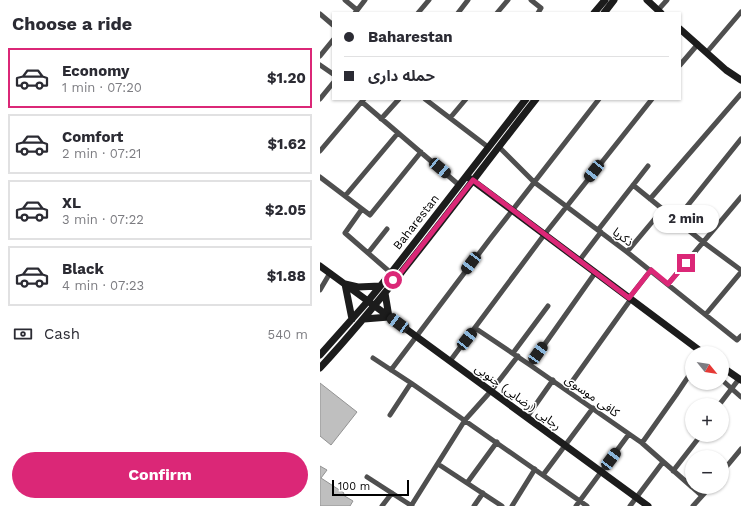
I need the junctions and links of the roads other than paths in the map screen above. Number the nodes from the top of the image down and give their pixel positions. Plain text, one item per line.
1 (345, 0) edge
2 (365, 0) edge
3 (429, 0) edge
4 (468, 0) edge
5 (508, 0) edge
6 (531, 0) edge
7 (605, 0) edge
8 (614, 0) edge
9 (647, 0) edge
10 (667, 0) edge
11 (660, 11) edge
12 (356, 12) edge
13 (419, 12) edge
14 (459, 12) edge
15 (498, 12) edge
16 (539, 12) edge
17 (595, 12) edge
18 (605, 12) edge
19 (741, 12) edge
20 (320, 14) edge
21 (332, 24) edge
22 (681, 30) edge
23 (332, 41) edge
24 (698, 44) junction
25 (706, 52) junction
26 (320, 56) edge
27 (681, 63) edge
28 (320, 65) edge
29 (332, 73) edge
30 (741, 80) edge
31 (332, 84) edge
32 (741, 94) edge
33 (320, 99) edge
34 (398, 100) edge
35 (428, 100) edge
36 (465, 100) edge
37 (525, 100) edge
38 (535, 100) edge
39 (598, 100) edge
40 (651, 100) edge
41 (363, 101) edge
42 (450, 118) junction
43 (381, 119) junction
44 (398, 133) junction
45 (741, 139) edge
46 (499, 147) junction
47 (488, 148) junction
48 (320, 151) edge
49 (421, 152) junction
50 (648, 166) dead end
51 (466, 176) junction
52 (320, 177) edge
53 (473, 180) junction
54 (534, 182) junction
55 (459, 185) junction
56 (633, 185) junction
57 (344, 196) junction
58 (741, 197) edge
59 (650, 199) junction
60 (567, 206) junction
61 (362, 209) junction
62 (663, 209) junction
63 (512, 211) junction
64 (676, 220) junction
65 (387, 229) dead end
66 (599, 231) junction
67 (544, 234) junction
68 (703, 242) junction
69 (627, 252) junction
70 (368, 253) junction
71 (579, 261) junction
72 (320, 266) edge
73 (651, 270) junction
74 (741, 271) edge
75 (330, 273) junction
76 (595, 273) junction
77 (390, 274) junction
78 (395, 280) junction
79 (345, 284) junction
80 (668, 284) junction
81 (380, 286) junction
82 (320, 290) edge
83 (385, 293) junction
84 (630, 299) junction
85 (368, 301) junction
86 (374, 306) junction
87 (548, 306) dead end
88 (706, 314) junction
89 (389, 317) junction
90 (352, 319) junction
91 (364, 319) junction
92 (475, 328) junction
93 (342, 331) junction
94 (416, 336) junction
95 (349, 337) junction
96 (739, 338) edge
97 (694, 346) edge
98 (513, 353) junction
99 (320, 355) edge
100 (518, 356) junction
101 (373, 358) dead end
102 (450, 361) junction
103 (530, 364) junction
104 (320, 368) edge
105 (391, 370) junction
106 (729, 372) edge
107 (553, 380) junction
108 (740, 380) edge
109 (685, 382) edge
110 (411, 383) junction
111 (729, 386) edge
112 (732, 388) junction
113 (566, 390) junction
114 (491, 391) junction
115 (741, 397) edge
116 (724, 398) edge
117 (593, 408) junction
118 (390, 415) dead end
119 (527, 417) junction
120 (465, 420) junction
121 (629, 434) junction
122 (497, 442) junction
123 (696, 442) edge
124 (642, 443) junction
125 (565, 444) junction
126 (741, 449) edge
127 (663, 462) junction
128 (438, 464) junction
129 (729, 464) edge
130 (535, 469) junction
131 (601, 471) junction
132 (673, 471) junction
133 (543, 475) junction
134 (367, 477) dead end
135 (685, 481) edge
136 (467, 483) junction
137 (392, 493) junction
138 (483, 493) junction
139 (702, 496) edge
140 (636, 497) junction
141 (580, 501) junction
142 (382, 506) edge
143 (412, 506) edge
144 (474, 506) edge
145 (502, 506) edge
146 (512, 506) edge
147 (576, 506) edge
148 (587, 506) edge
149 (630, 506) edge
150 (648, 506) edge
151 (693, 506) edge

1 - 12 street
2 - 12 street
3 - 13 street
4 - 14 street
5 - 15 street
6 - 16 street
7 - 17 street
8 - 18 street
9 - 11 street
10 - 11 street
19 - 25 street
20 - 21 street
22 - 24 street
23 - 26 street
24 - 25 street
24 - 27 street
25 - 30 street
28 - 29 street
31 - 33 street
32 - 59 street
34 - 43 street
35 - 42 street
36 - 42 street
37 - 47 street, Baharestan
38 - 46 street, Baharestan
39 - 54 street
40 - 60 street
41 - 43 street
41 - 48 street
42 - 47 street
43 - 44 street
44 - 49 street
44 - 57 street
45 - 64 street
46 - 53 street, Baharestan
46 - 54 street, ذکریا
47 - 51 street, Baharestan
49 - 55 street
49 - 61 street
50 - 56 street
51 - 53 street
51 - 55 street, Baharestan
52 - 57 street
53 - 63 street
53 - 78 street, Baharestan
54 - 60 street, ذکریا
54 - 63 street
55 - 77 street, Baharestan
56 - 59 street
56 - 66 street
57 - 61 street
58 - 68 street
59 - 62 street
60 - 66 street, ذکریا
60 - 67 street
61 - 70 street
62 - 64 street
62 - 69 street
63 - 67 street
63 - 94 street
64 - 68 street
65 - 70 street
66 - 69 street, ذکریا
66 - 71 street
67 - 71 street
67 - 92 street
68 - 74 street
68 - 80 street
69 - 73 street, ذکریا
70 - 77 street
71 - 76 street
72 - 75 street, رجایی (رضایی) جنوبی
73 - 80 street, ذکریا
73 - 84 street
74 - 88 street
75 - 79 street, رجایی (رضایی) جنوبی
75 - 82 street
76 - 84 street
76 - 103 street
77 - 78 street
77 - 81 street, Baharestan
78 - 83 street, Baharestan
79 - 81 street
79 - 85 street, رجایی (رضایی) جنوبی
79 - 90 street
80 - 88 street, ذکریا
81 - 85 street, Baharestan
83 - 86 street, Baharestan
83 - 89 street
84 - 97 street
84 - 113 street
85 - 86 street, رجایی (رضایی) جنوبی
85 - 90 street, Baharestan
86 - 89 street, رجایی (رضایی) جنوبی
86 - 91 street, Baharestan
87 - 98 street
88 - 96 street, ذکریا
89 - 91 street
89 - 94 street, رجایی (رضایی) جنوبی
90 - 93 street, Baharestan
91 - 95 street, Baharestan
92 - 98 street, کافی موسوی
92 - 102 street
93 - 95 street
93 - 99 street, Baharestan
94 - 102 street, رجایی (رضایی) جنوبی
94 - 105 street
95 - 104 street, Baharestan
98 - 100 street, کافی موسوی
100 - 103 street, کافی موسوی
100 - 114 street
101 - 105 street
102 - 114 street, رجایی (رضایی) جنوبی
103 - 107 street, کافی موسوی
105 - 110 street
106 - 108 street
107 - 113 street, کافی موسوی
107 - 119 street
108 - 112 street
109 - 124 street
110 - 118 street
110 - 120 street
111 - 112 street
112 - 115 street
112 - 116 street
113 - 117 street, کافی موسوی
114 - 119 street, رجایی (رضایی) جنوبی
114 - 120 street
117 - 121 street, کافی موسوی
117 - 125 street
119 - 125 street, رجایی (رضایی) جنوبی
120 - 122 street
120 - 128 street
121 - 124 street, کافی موسوی
121 - 131 street
122 - 130 street
122 - 136 street
123 - 132 street
124 - 127 street, کافی موسوی
125 - 131 street, رجایی (رضایی) جنوبی
125 - 133 street
126 - 129 street
127 - 132 street, کافی موسوی
127 - 140 street
128 - 136 street
128 - 143 street
130 - 133 street
130 - 146 street
131 - 140 street, رجایی (رضایی) جنوبی
131 - 141 street
132 - 135 street, کافی موسوی
133 - 141 street
134 - 137 street
136 - 138 street
137 - 142 street
137 - 143 street
138 - 144 street
138 - 145 street
139 - 151 street
140 - 149 street
140 - 150 street, رجایی (رضایی) جنوبی
141 - 147 street
141 - 148 street

